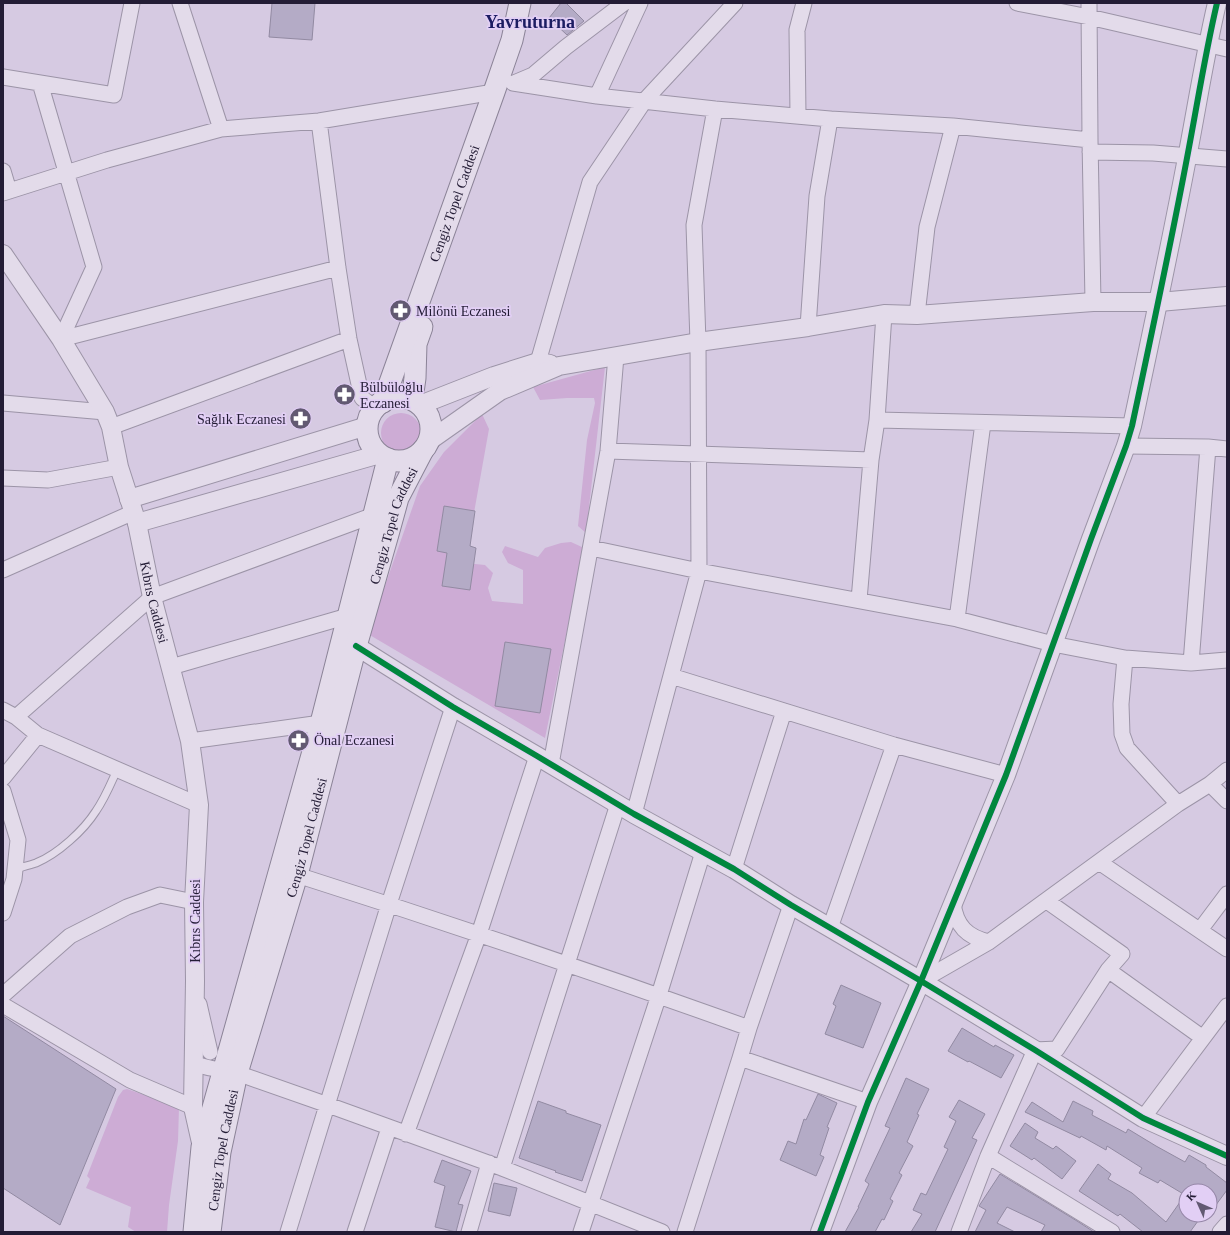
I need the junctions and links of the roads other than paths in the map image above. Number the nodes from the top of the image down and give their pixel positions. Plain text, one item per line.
1 (132, 3) edge
2 (180, 3) edge
3 (520, 3) edge
4 (533, 3) edge
5 (624, 3) edge
6 (640, 3) edge
7 (735, 3) edge
8 (804, 3) edge
9 (1017, 3) edge
10 (1217, 3) edge
11 (1089, 10) edge
12 (1207, 45) junction
13 (1227, 49) edge
14 (3, 77) edge
15 (40, 83) junction
16 (513, 83) junction
17 (494, 92) junction
18 (597, 96) junction
19 (645, 100) junction
20 (715, 108) junction
21 (798, 116) junction
22 (830, 119) junction
23 (319, 121) junction
24 (953, 126) junction
25 (221, 129) junction
26 (1090, 146) junction
27 (1187, 156) junction
28 (1227, 159) edge
29 (3, 170) edge
30 (67, 172) junction
31 (6, 192) edge
32 (3, 254) edge
33 (338, 268) junction
34 (1227, 296) edge
35 (1093, 302) junction
36 (1159, 302) junction
37 (884, 314) junction
38 (917, 315) junction
39 (808, 327) junction
40 (61, 339) junction
41 (349, 340) junction
42 (698, 342) junction
43 (616, 356) junction
44 (538, 362) junction
45 (559, 366) junction
46 (416, 402) junction
47 (3, 403) edge
48 (375, 412) junction
49 (108, 420) junction
50 (877, 420) junction
51 (983, 423) junction
52 (1132, 426) junction
53 (426, 445) junction
54 (1126, 446) junction
55 (1208, 447) junction
56 (1227, 449) edge
57 (608, 451) junction
58 (698, 454) junction
59 (384, 456) junction
60 (871, 460) junction
61 (119, 467) junction
62 (3, 478) edge
63 (133, 511) junction
64 (374, 515) junction
65 (591, 548) junction
66 (3, 570) edge
67 (699, 571) junction
68 (152, 597) junction
69 (859, 600) junction
70 (348, 616) junction
71 (957, 619) junction
72 (1054, 644) junction
73 (356, 646) junction
74 (1125, 658) junction
75 (1227, 660) edge
76 (1191, 663) junction
77 (171, 667) junction
78 (671, 676) junction
79 (453, 708) junction
80 (784, 711) junction
81 (10, 713) edge
82 (321, 723) junction
83 (38, 735) junction
84 (190, 741) junction
85 (894, 745) junction
86 (544, 760) junction
87 (117, 770) junction
88 (1227, 770) edge
89 (1006, 775) junction
90 (3, 778) edge
91 (1210, 784) junction
92 (3, 791) edge
93 (1227, 801) edge
94 (618, 804) junction
95 (1178, 804) junction
96 (199, 805) junction
97 (634, 814) junction
98 (703, 852) junction
99 (1099, 862) junction
100 (16, 869) junction
101 (734, 869) junction
102 (297, 875) junction
103 (1227, 894) edge
104 (1047, 901) junction
105 (194, 902) junction
106 (952, 903) junction
107 (389, 904) junction
108 (791, 906) junction
109 (3, 913) edge
110 (830, 928) junction
111 (1200, 930) junction
112 (479, 934) junction
113 (989, 942) junction
114 (1227, 950) edge
115 (567, 964) junction
116 (1108, 970) junction
117 (921, 981) junction
118 (3, 994) edge
119 (658, 995) junction
120 (3, 1005) edge
121 (1227, 1006) edge
122 (749, 1028) junction
123 (1203, 1038) junction
124 (1036, 1050) junction
125 (740, 1058) junction
126 (214, 1063) junction
127 (868, 1102) junction
128 (328, 1105) junction
129 (193, 1106) junction
130 (1143, 1118) junction
131 (389, 1128) junction
132 (406, 1134) junction
133 (202, 1147) junction
134 (988, 1156) junction
135 (1227, 1156) edge
136 (495, 1166) junction
137 (590, 1204) junction
138 (1227, 1224) edge
139 (194, 1232) edge
140 (210, 1232) edge
141 (288, 1232) edge
142 (355, 1232) edge
143 (469, 1232) edge
144 (581, 1232) edge
145 (662, 1232) edge
146 (685, 1232) edge
147 (820, 1232) edge
148 (959, 1232) edge
149 (1112, 1232) edge
150 (1220, 1232) edge

1 - 15 street
2 - 25 street
3 - 17 main road, Cengiz Topel Caddesi
4 - 16 main road, Cengiz Topel Caddesi
5 - 16 street
6 - 18 street
7 - 19 street
8 - 21 street
9 - 11 street
10 - 12 street
11 - 12 street
11 - 26 street
12 - 13 street
12 - 27 street
14 - 15 street
15 - 30 street
16 - 18 street
16 - 46 main road, Cengiz Topel Caddesi
17 - 23 street
17 - 48 main road, Cengiz Topel Caddesi
18 - 19 street
19 - 20 street
19 - 44 street
20 - 21 street
20 - 42 street
21 - 22 street
22 - 24 street
22 - 39 street
23 - 25 street
23 - 33 street
24 - 26 street
24 - 38 street
25 - 30 street
26 - 27 street
26 - 35 street
27 - 28 street
27 - 36 street
29 - 31 street
30 - 31 street
30 - 40 street
32 - 40 street, Kıbrıs Caddesi
33 - 40 street
33 - 41 street
34 - 36 street
35 - 36 street
35 - 38 street
36 - 52 street
37 - 38 street
37 - 39 street
37 - 50 street
39 - 42 street
40 - 49 street, Kıbrıs Caddesi
41 - 48 street
41 - 49 street
42 - 43 street
42 - 58 street
43 - 45 street
43 - 57 street
44 - 45 street
44 - 46 street
45 - 53 street
46 - 48 main road
46 - 53 main road
47 - 49 street
48 - 59 main road
48 - 63 street
49 - 61 street, Kıbrıs Caddesi
50 - 51 street
50 - 60 street
51 - 52 street
51 - 71 street
52 - 54 street
53 - 59 main road
53 - 73 main road, Cengiz Topel Caddesi
54 - 55 street
54 - 72 street
55 - 56 street
55 - 76 street
57 - 58 street
57 - 65 street
58 - 60 street
58 - 67 street
59 - 63 street
59 - 64 main road, Cengiz Topel Caddesi
60 - 69 street
61 - 62 street
61 - 63 street, Kıbrıs Caddesi
63 - 66 street
63 - 68 street, Kıbrıs Caddesi
64 - 68 street
64 - 70 main road, Cengiz Topel Caddesi
65 - 67 street
65 - 86 street
67 - 69 street
67 - 78 street
68 - 77 street, Kıbrıs Caddesi
68 - 81 street
69 - 71 street
70 - 77 street
70 - 82 main road, Cengiz Topel Caddesi
71 - 72 street
72 - 74 street
72 - 89 street
73 - 79 street
73 - 102 main road, Cengiz Topel Caddesi
74 - 76 street
74 - 95 street
75 - 76 street
77 - 84 street, Kıbrıs Caddesi
78 - 80 street
78 - 97 street
79 - 86 street
79 - 107 street
80 - 85 street
80 - 101 street
81 - 83 street
82 - 84 street
82 - 126 main road, Cengiz Topel Caddesi
83 - 87 street
83 - 90 street
84 - 96 street, Kıbrıs Caddesi
85 - 89 street
85 - 110 street
86 - 94 street
86 - 112 street
87 - 96 street
87 - 100 lane
88 - 91 street
89 - 106 street
91 - 93 street
91 - 95 street
92 - 100 street
94 - 97 street
94 - 115 street
95 - 99 street
96 - 105 street, Kıbrıs Caddesi
97 - 98 street
98 - 101 street
98 - 119 street
99 - 104 street
99 - 111 street
100 - 109 street
101 - 108 street
102 - 107 street
102 - 126 main road, Cengiz Topel Caddesi
103 - 111 street
104 - 113 street
104 - 116 street
105 - 118 street
105 - 126 street, Kıbrıs Caddesi
106 - 113 street
106 - 117 street
107 - 112 street
107 - 128 street
108 - 110 street
108 - 122 street
110 - 117 street
111 - 114 street
112 - 115 street
112 - 132 street
113 - 117 street
115 - 119 street
115 - 136 street
116 - 123 street
116 - 124 street
117 - 124 street
117 - 127 street
119 - 122 street
119 - 137 street
120 - 129 street
121 - 123 street
122 - 125 street
123 - 130 street
124 - 130 street
124 - 134 street
125 - 127 street
125 - 146 street
126 - 128 street
126 - 129 street, Kıbrıs Caddesi
126 - 133 main road, Cengiz Topel Caddesi
126 - 140 main road, Cengiz Topel Caddesi
127 - 147 street
128 - 131 street
128 - 141 street
129 - 133 street, Kıbrıs Caddesi
130 - 135 street
131 - 132 street
131 - 142 street
132 - 136 street
133 - 139 main road, Cengiz Topel Caddesi
134 - 148 street
134 - 149 street
136 - 137 street
136 - 143 street
137 - 144 street
137 - 145 street
138 - 150 street

